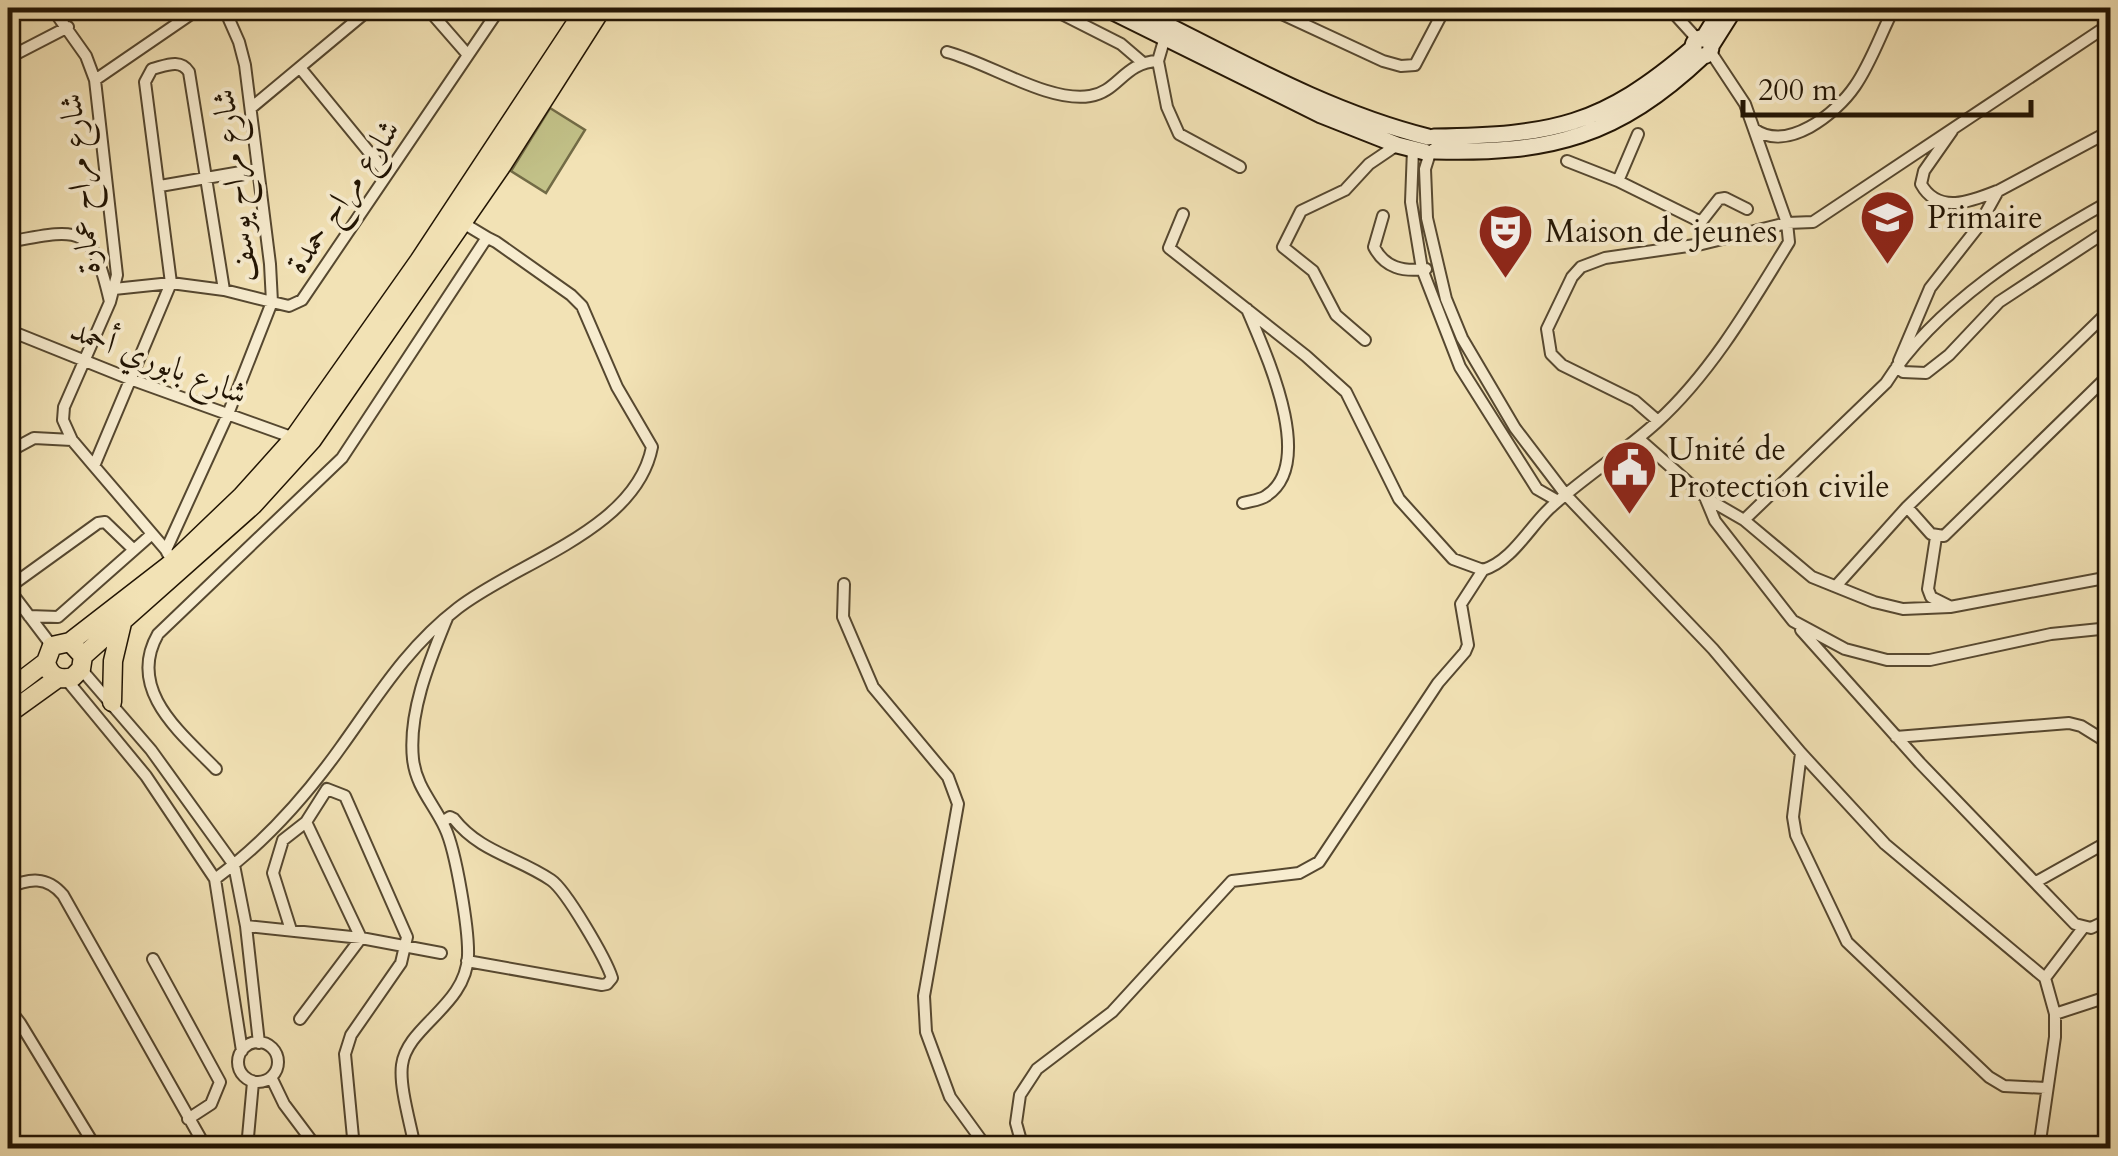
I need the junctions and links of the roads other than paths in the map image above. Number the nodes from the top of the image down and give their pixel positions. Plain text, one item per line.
1 (52, 8) edge
2 (169, 8) edge
3 (200, 8) edge
4 (224, 8) edge
5 (371, 8) edge
6 (427, 8) edge
7 (500, 8) edge
8 (586, 8) edge
9 (602, 8) edge
10 (1050, 8) edge
11 (1105, 8) edge
12 (1133, 8) edge
13 (1269, 8) edge
14 (1445, 8) edge
15 (1669, 8) edge
16 (1722, 8) edge
17 (1735, 8) edge
18 (1894, 8) edge
19 (180, 21) junction
20 (2110, 24) edge
21 (68, 27) junction
22 (1164, 37) junction
23 (1703, 47) junction
24 (947, 52) dead end
25 (468, 55) junction
26 (8, 58) edge
27 (1158, 61) junction
28 (1142, 62) junction
29 (301, 69) junction
30 (95, 80) junction
31 (251, 108) junction
32 (1956, 126) junction
33 (1754, 128) junction
34 (2110, 131) edge
35 (1638, 134) dead end
36 (1777, 138) junction
37 (1423, 146) junction
38 (1764, 156) junction
39 (1567, 160) dead end
40 (1240, 168) dead end
41 (258, 169) junction
42 (387, 174) junction
43 (208, 179) junction
44 (1618, 180) junction
45 (160, 186) junction
46 (1998, 191) junction
47 (2110, 202) edge
48 (1747, 209) dead end
49 (1183, 214) dead end
50 (1384, 216) dead end
51 (1701, 222) junction
52 (462, 223) junction
53 (1787, 223) junction
54 (2110, 229) edge
55 (488, 238) junction
56 (8, 242) edge
57 (1702, 244) junction
58 (1438, 266) junction
59 (1422, 269) junction
60 (171, 282) junction
61 (114, 289) junction
62 (224, 290) junction
63 (110, 302) junction
64 (272, 302) junction
65 (1247, 308) junction
66 (2110, 310) edge
67 (8, 330) edge
68 (1365, 340) dead end
69 (83, 360) junction
70 (1897, 366) junction
71 (2110, 374) edge
72 (130, 380) junction
73 (228, 414) junction
74 (1658, 421) junction
75 (294, 438) junction
76 (1638, 438) junction
77 (72, 440) junction
78 (8, 452) edge
79 (94, 466) junction
80 (1537, 488) junction
81 (1705, 497) junction
82 (1562, 498) junction
83 (1244, 503) dead end
84 (1907, 507) junction
85 (1542, 515) junction
86 (1744, 520) junction
87 (152, 534) junction
88 (1936, 538) junction
89 (134, 549) junction
90 (169, 557) junction
91 (1483, 570) junction
92 (2110, 577) edge
93 (844, 584) dead end
94 (1836, 586) junction
95 (8, 588) edge
96 (1950, 607) junction
97 (29, 616) junction
98 (448, 616) junction
99 (1794, 621) junction
100 (123, 622) junction
101 (2109, 630) edge
102 (65, 662) junction
103 (8, 691) edge
104 (112, 702) junction
105 (8, 714) edge
106 (1896, 737) junction
107 (2110, 744) edge
108 (1801, 753) junction
109 (216, 769) dead end
110 (306, 822) junction
111 (442, 822) junction
112 (2110, 837) edge
113 (234, 866) junction
114 (215, 879) junction
115 (2036, 882) junction
116 (8, 888) edge
117 (2110, 918) edge
118 (246, 926) junction
119 (2083, 928) junction
120 (292, 930) junction
121 (361, 938) junction
122 (407, 946) junction
123 (441, 952) dead end
124 (153, 959) dead end
125 (467, 960) junction
126 (2044, 978) junction
127 (2110, 996) edge
128 (8, 1012) edge
129 (2055, 1014) junction
130 (300, 1019) dead end
131 (259, 1043) junction
132 (242, 1051) junction
133 (272, 1076) junction
134 (254, 1082) junction
135 (2046, 1088) junction
136 (188, 1119) junction
137 (305, 1136) junction
138 (96, 1148) edge
139 (206, 1148) edge
140 (247, 1148) edge
141 (294, 1148) edge
142 (317, 1148) edge
143 (354, 1148) edge
144 (415, 1148) edge
145 (987, 1148) edge
146 (1023, 1148) edge
147 (2039, 1148) edge

1 - 21 street, شارع مراح عمارة
2 - 19 street
3 - 19 street
4 - 31 street, شارع مراح يوسف
5 - 29 street
6 - 25 street
7 - 25 street, شارع مراح حمدة
8 - 75 main road
9 - 52 main road
10 - 28 street
11 - 22 main road
12 - 37 main road
13 - 14 street
15 - 23 street
16 - 23 main road
17 - 23 main road
18 - 36 street
19 - 30 street
20 - 32 street
21 - 26 street
21 - 30 street, شارع مراح عمارة
22 - 27 street
22 - 37 main road
23 - 33 street
23 - 37 main road
24 - 28 street
25 - 42 street, شارع مراح حمدة
27 - 28 street
27 - 40 street
29 - 31 street
29 - 42 street
30 - 61 street, شارع مراح عمارة
31 - 41 street, شارع مراح يوسف
32 - 46 street
32 - 53 street
33 - 36 street
33 - 38 street
34 - 46 street
35 - 44 street
36 - 38 street
37 - 58 street
37 - 59 street
37 - 68 street
38 - 53 street
39 - 44 street
41 - 43 street
41 - 64 street, شارع مراح يوسف
42 - 64 street, شارع مراح حمدة
43 - 45 street
43 - 45 street
43 - 62 street
44 - 51 street
45 - 60 street
46 - 70 street
47 - 70 street
48 - 51 street
49 - 65 street
50 - 59 street
51 - 57 street
52 - 55 street
52 - 100 main road
53 - 57 street
53 - 74 street
54 - 70 street
55 - 98 street
55 - 109 street
56 - 63 street
57 - 74 street
58 - 59 street
58 - 82 street
59 - 80 street
60 - 61 street
60 - 62 street
60 - 72 street
61 - 63 street, شارع مراح عمارة
62 - 64 street
63 - 69 street, شارع مراح عمارة
64 - 73 street, شارع مراح حمدة
65 - 83 street
65 - 91 street
66 - 84 street
67 - 69 street, شارع بابوري أحمد
69 - 72 street, شارع بابوري أحمد
69 - 77 street, شارع مراح عمارة
70 - 86 street
71 - 88 street
72 - 73 street, شارع بابوري أحمد
72 - 79 street
73 - 75 street, شارع بابوري أحمد
73 - 90 street, شارع مراح حمدة
74 - 76 street
75 - 90 main road
76 - 81 street
76 - 82 street
77 - 78 street
77 - 79 street
79 - 87 street
80 - 82 street
80 - 85 street
81 - 86 street
81 - 99 street
82 - 85 street
82 - 108 street
84 - 88 street
84 - 94 street
85 - 91 street
86 - 94 street
87 - 89 street
87 - 90 street
88 - 96 street
89 - 95 street
89 - 97 street
90 - 102 main road
91 - 146 street
92 - 96 street
93 - 145 street
94 - 96 street
95 - 97 street
97 - 102 street
98 - 111 street
98 - 113 street
99 - 101 street
99 - 106 street
100 - 102 main road
100 - 104 main road
102 - 103 main road
102 - 104 street
102 - 105 main road
102 - 114 street
104 - 113 street
106 - 107 street
106 - 115 street
108 - 126 street
108 - 135 street
110 - 120 street
110 - 121 street
110 - 122 street
111 - 125 street
111 - 125 street
112 - 115 street
113 - 114 street
113 - 118 street
114 - 132 street
115 - 119 street
116 - 136 street
117 - 119 street
118 - 120 street
118 - 131 street
119 - 126 street
120 - 121 street
121 - 122 street
121 - 130 street
122 - 123 street
122 - 143 street
124 - 136 street
125 - 144 street
126 - 129 street
127 - 129 street
128 - 138 street
129 - 135 street
131 - 132 street
131 - 133 street
132 - 134 street
133 - 134 street
133 - 137 street
134 - 140 street
135 - 147 street
136 - 139 street
137 - 141 street
137 - 142 street

